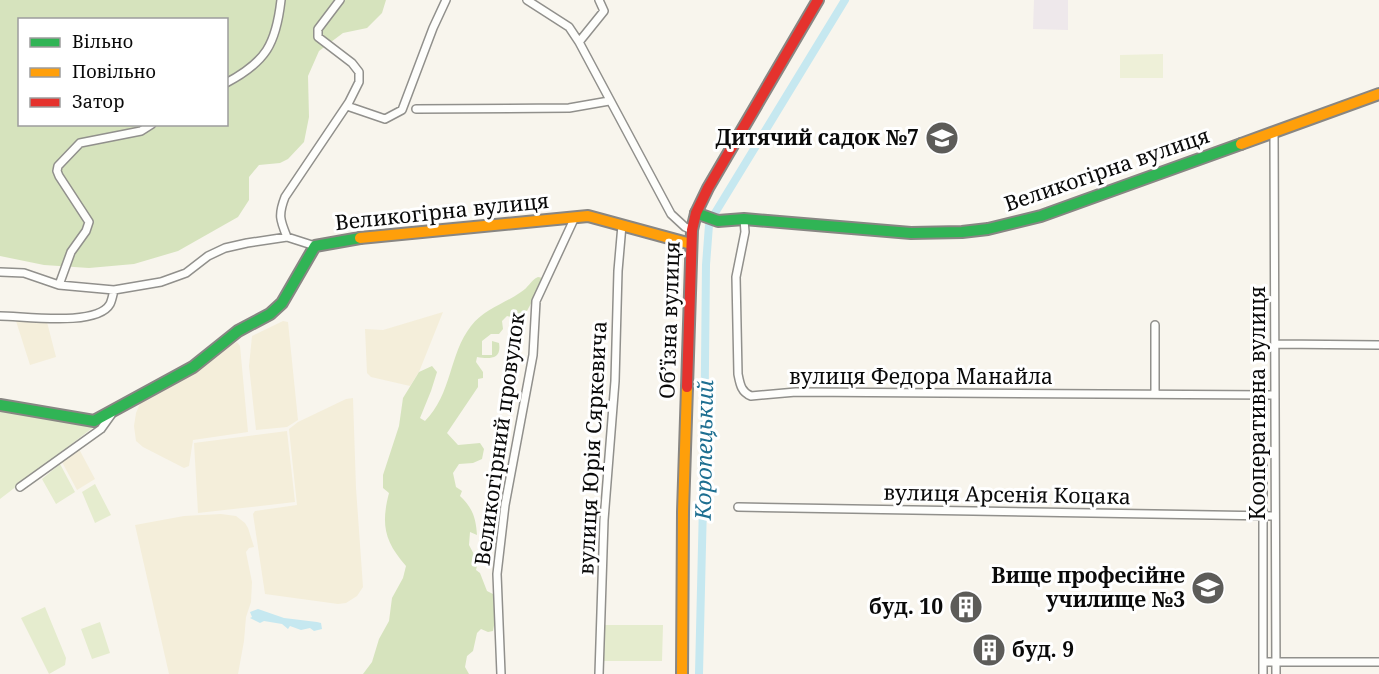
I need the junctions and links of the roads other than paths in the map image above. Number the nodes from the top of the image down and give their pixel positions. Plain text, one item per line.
1 (281, 0) edge
2 (340, 0) edge
3 (446, 0) edge
4 (527, 0) edge
5 (599, 0) edge
6 (818, 0) edge
7 (579, 42) junction
8 (228, 82) edge
9 (1379, 94) edge
10 (1379, 100) edge
11 (609, 101) junction
12 (347, 106) junction
13 (416, 109) dead end
14 (148, 126) edge
15 (1274, 133) junction
16 (696, 213) junction
17 (575, 217) junction
18 (744, 219) junction
19 (622, 225) junction
20 (692, 230) junction
21 (288, 237) junction
22 (691, 244) junction
23 (315, 246) junction
24 (0, 272) edge
25 (59, 285) junction
26 (114, 290) junction
27 (0, 316) edge
28 (1155, 325) dead end
29 (1275, 344) junction
30 (1379, 345) edge
31 (1155, 394) junction
32 (1275, 395) junction
33 (0, 405) edge
34 (114, 411) junction
35 (1263, 464) dead end
36 (20, 487) dead end
37 (738, 507) dead end
38 (1264, 516) junction
39 (1275, 516) junction
40 (1263, 662) junction
41 (1276, 662) junction
42 (1379, 662) edge
43 (501, 674) edge
44 (599, 674) edge
45 (682, 674) edge
46 (1263, 674) edge
47 (1276, 674) edge

1 - 8 street
2 - 12 street
3 - 12 street
4 - 7 street
5 - 7 street
6 - 16 street, Обʼїзна вулиця
7 - 11 street
9 - 10 street
9 - 15 street, Великогірна вулиця
11 - 13 street
11 - 20 street
12 - 21 street
14 - 25 street
15 - 18 street, Великогірна вулиця
15 - 29 street, Кооперативна вулиця
16 - 18 street, Великогірна вулиця
16 - 20 street, Обʼїзна вулиця
17 - 19 street, Великогірна вулиця
17 - 23 street, Великогірна вулиця
17 - 43 street, Великогірний провулок
18 - 31 street, вулиця Федора Манайла
19 - 22 street, Великогірна вулиця
19 - 44 street, вулиця Юрія Сяркевича
20 - 22 street, Обʼїзна вулиця
21 - 23 street
21 - 26 street
22 - 45 street, Обʼїзна вулиця
23 - 34 street, Великогірна вулиця
24 - 25 street
25 - 26 street
26 - 27 street
28 - 31 street
29 - 30 street
29 - 32 street, Кооперативна вулиця
31 - 32 street, вулиця Федора Манайла
32 - 39 street, Кооперативна вулиця
33 - 34 street, Великогірна вулиця
34 - 36 street
35 - 38 street, Кооперативна вулиця
37 - 38 street, вулиця Арсенія Коцака
38 - 39 street, вулиця Арсенія Коцака
38 - 40 street, Кооперативна вулиця
39 - 41 street, Кооперативна вулиця
40 - 41 street
40 - 46 street, Кооперативна вулиця
41 - 42 street
41 - 47 street, Кооперативна вулиця

